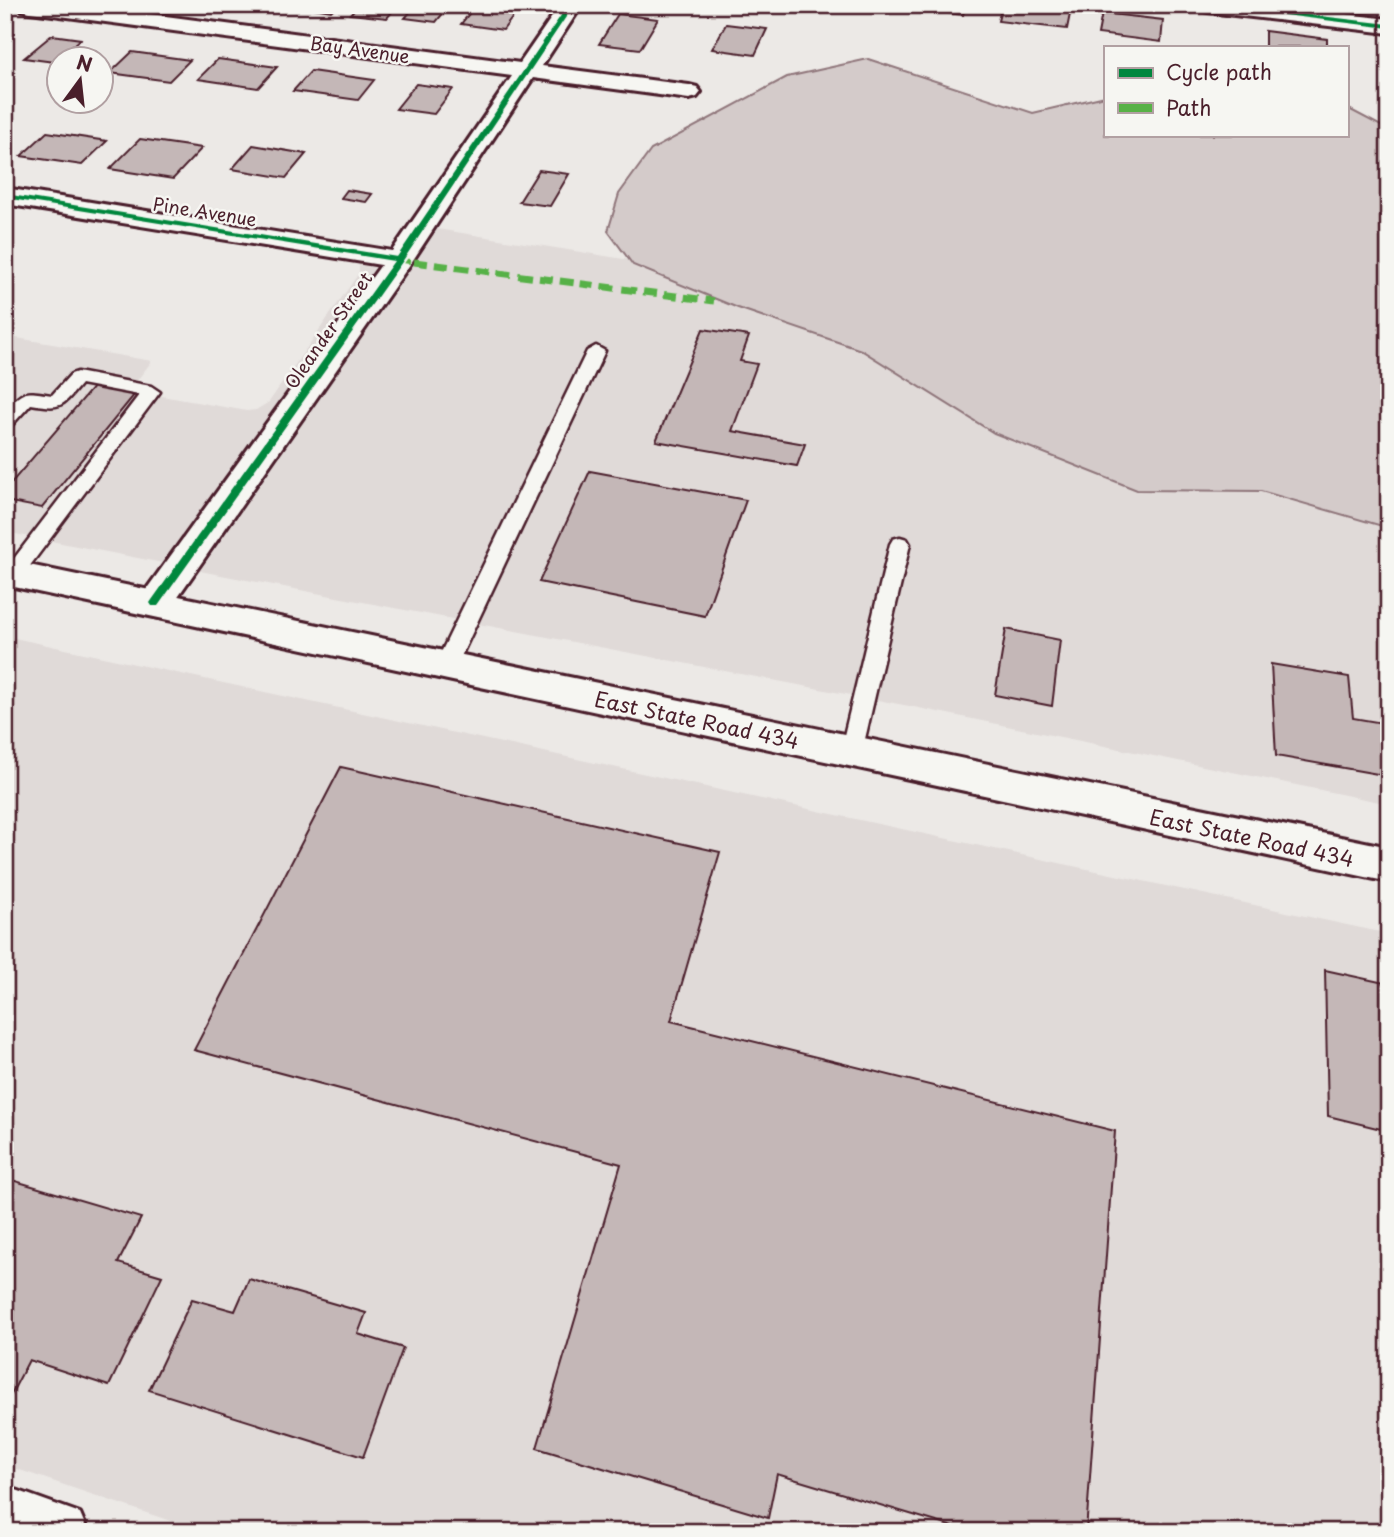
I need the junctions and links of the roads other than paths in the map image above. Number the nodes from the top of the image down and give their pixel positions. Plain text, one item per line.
1 (30, 5) edge
2 (571, 5) edge
3 (1208, 5) edge
4 (1389, 26) edge
5 (527, 72) junction
6 (689, 92) dead end
7 (5, 196) edge
8 (399, 260) junction
9 (596, 351) dead end
10 (5, 393) edge
11 (27, 397) junction
12 (5, 422) edge
13 (900, 544) dead end
14 (9, 573) edge
15 (155, 603) junction
16 (446, 665) junction
17 (851, 752) junction
18 (1389, 866) edge
19 (5, 1513) edge
20 (61, 1532) edge

1 - 5 street, Bay Avenue
2 - 5 street, Oleander Street
3 - 4 street
5 - 6 street, Bay Avenue
5 - 8 street, Oleander Street
7 - 8 street, Pine Avenue
8 - 15 street, Oleander Street
9 - 16 lane
10 - 11 lane
11 - 12 lane
11 - 14 lane
13 - 17 lane
14 - 15 street, East State Road 434
15 - 16 street, East State Road 434
16 - 17 street, East State Road 434
17 - 18 street, East State Road 434
19 - 20 street

